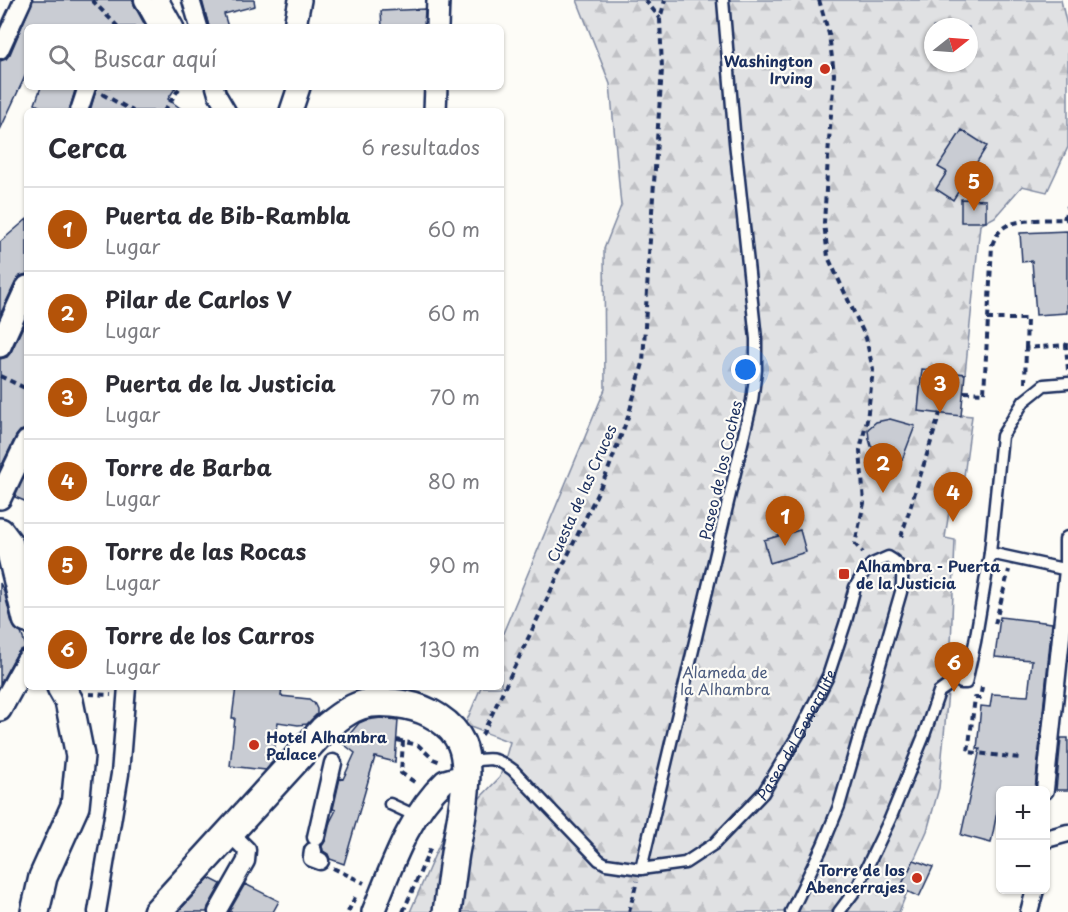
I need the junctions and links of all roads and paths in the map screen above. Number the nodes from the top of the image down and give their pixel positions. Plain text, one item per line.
1 (23, 0) edge
2 (92, 0) edge
3 (143, 0) edge
4 (160, 0) edge
5 (191, 0) edge
6 (300, 0) edge
7 (438, 0) edge
8 (645, 0) edge
9 (665, 0) edge
10 (723, 0) edge
11 (819, 0) edge
12 (660, 18) junction
13 (115, 24) edge
14 (156, 24) edge
15 (173, 24) edge
16 (198, 24) edge
17 (297, 24) edge
18 (437, 24) edge
19 (0, 50) edge
20 (92, 90) edge
21 (95, 90) edge
22 (178, 90) edge
23 (216, 90) edge
24 (298, 90) edge
25 (436, 90) edge
26 (81, 108) edge
27 (128, 108) edge
28 (166, 108) edge
29 (225, 108) edge
30 (292, 108) edge
31 (435, 108) edge
32 (1068, 206) edge
33 (1066, 219) edge
34 (24, 294) edge
35 (987, 319) junction
36 (1067, 344) edge
37 (0, 346) edge
38 (1026, 348) junction
39 (1068, 375) edge
40 (0, 376) edge
41 (1068, 382) edge
42 (24, 388) edge
43 (964, 392) dead end
44 (1024, 401) junction
45 (940, 413) dead end
46 (24, 448) edge
47 (0, 498) edge
48 (0, 532) edge
49 (901, 537) dead end
50 (1068, 540) edge
51 (990, 553) junction
52 (864, 554) dead end
53 (1012, 558) junction
54 (1068, 570) edge
55 (14, 574) edge
56 (24, 609) edge
57 (993, 634) dead end
58 (24, 666) edge
59 (983, 677) dead end
60 (961, 683) dead end
61 (949, 685) dead end
62 (504, 689) edge
63 (72, 690) edge
64 (503, 690) edge
65 (126, 691) edge
66 (362, 695) edge
67 (0, 710) edge
68 (397, 740) dead end
69 (403, 741) junction
70 (1020, 758) dead end
71 (333, 763) dead end
72 (460, 768) junction
73 (416, 783) dead end
74 (1045, 786) edge
75 (390, 804) dead end
76 (416, 816) junction
77 (1068, 833) edge
78 (1050, 837) edge
79 (237, 840) dead end
80 (431, 847) dead end
81 (317, 850) dead end
82 (640, 869) junction
83 (341, 872) dead end
84 (637, 880) dead end
85 (368, 884) dead end
86 (1034, 894) edge
87 (35, 912) edge
88 (97, 912) edge
89 (157, 912) edge
90 (218, 912) edge
91 (373, 912) edge
92 (403, 912) edge
93 (447, 912) edge
94 (629, 912) edge
95 (791, 912) edge
96 (839, 912) edge
97 (1029, 912) edge

1 - 19 street
2 - 13 path
3 - 14 street
4 - 15 street
5 - 16 street
6 - 17 street
7 - 18 street
8 - 12 path
9 - 12 path, Cuesta de las Cruces
10 - 82 lane, Paseo de los Coches
11 - 52 path
12 - 62 path, Cuesta de las Cruces
20 - 26 street
21 - 27 path
22 - 28 path
23 - 29 street
24 - 30 street
25 - 31 street
32 - 33 path
33 - 35 path
34 - 37 street
35 - 38 path
35 - 43 path
36 - 38 path
36 - 39 path
38 - 44 path
40 - 42 path
41 - 44 lane
44 - 51 lane
45 - 49 path
46 - 47 street
48 - 55 street
50 - 54 street
51 - 53 lane
51 - 60 lane
53 - 54 lane
53 - 57 path
54 - 74 street
55 - 56 street
58 - 67 street
59 - 70 path
61 - 96 lane
63 - 65 path
63 - 87 street
64 - 72 path, Cuesta de las Cruces
65 - 88 street
66 - 72 street
66 - 89 street
68 - 69 path
69 - 72 path
69 - 73 path
71 - 81 street
72 - 76 street
72 - 82 lane, Paseo del Generalife
72 - 93 street
75 - 76 lane
76 - 91 street
77 - 78 street
79 - 90 street
80 - 92 path
82 - 95 lane, Paseo del Generalife
83 - 85 path
84 - 94 path
86 - 97 street

